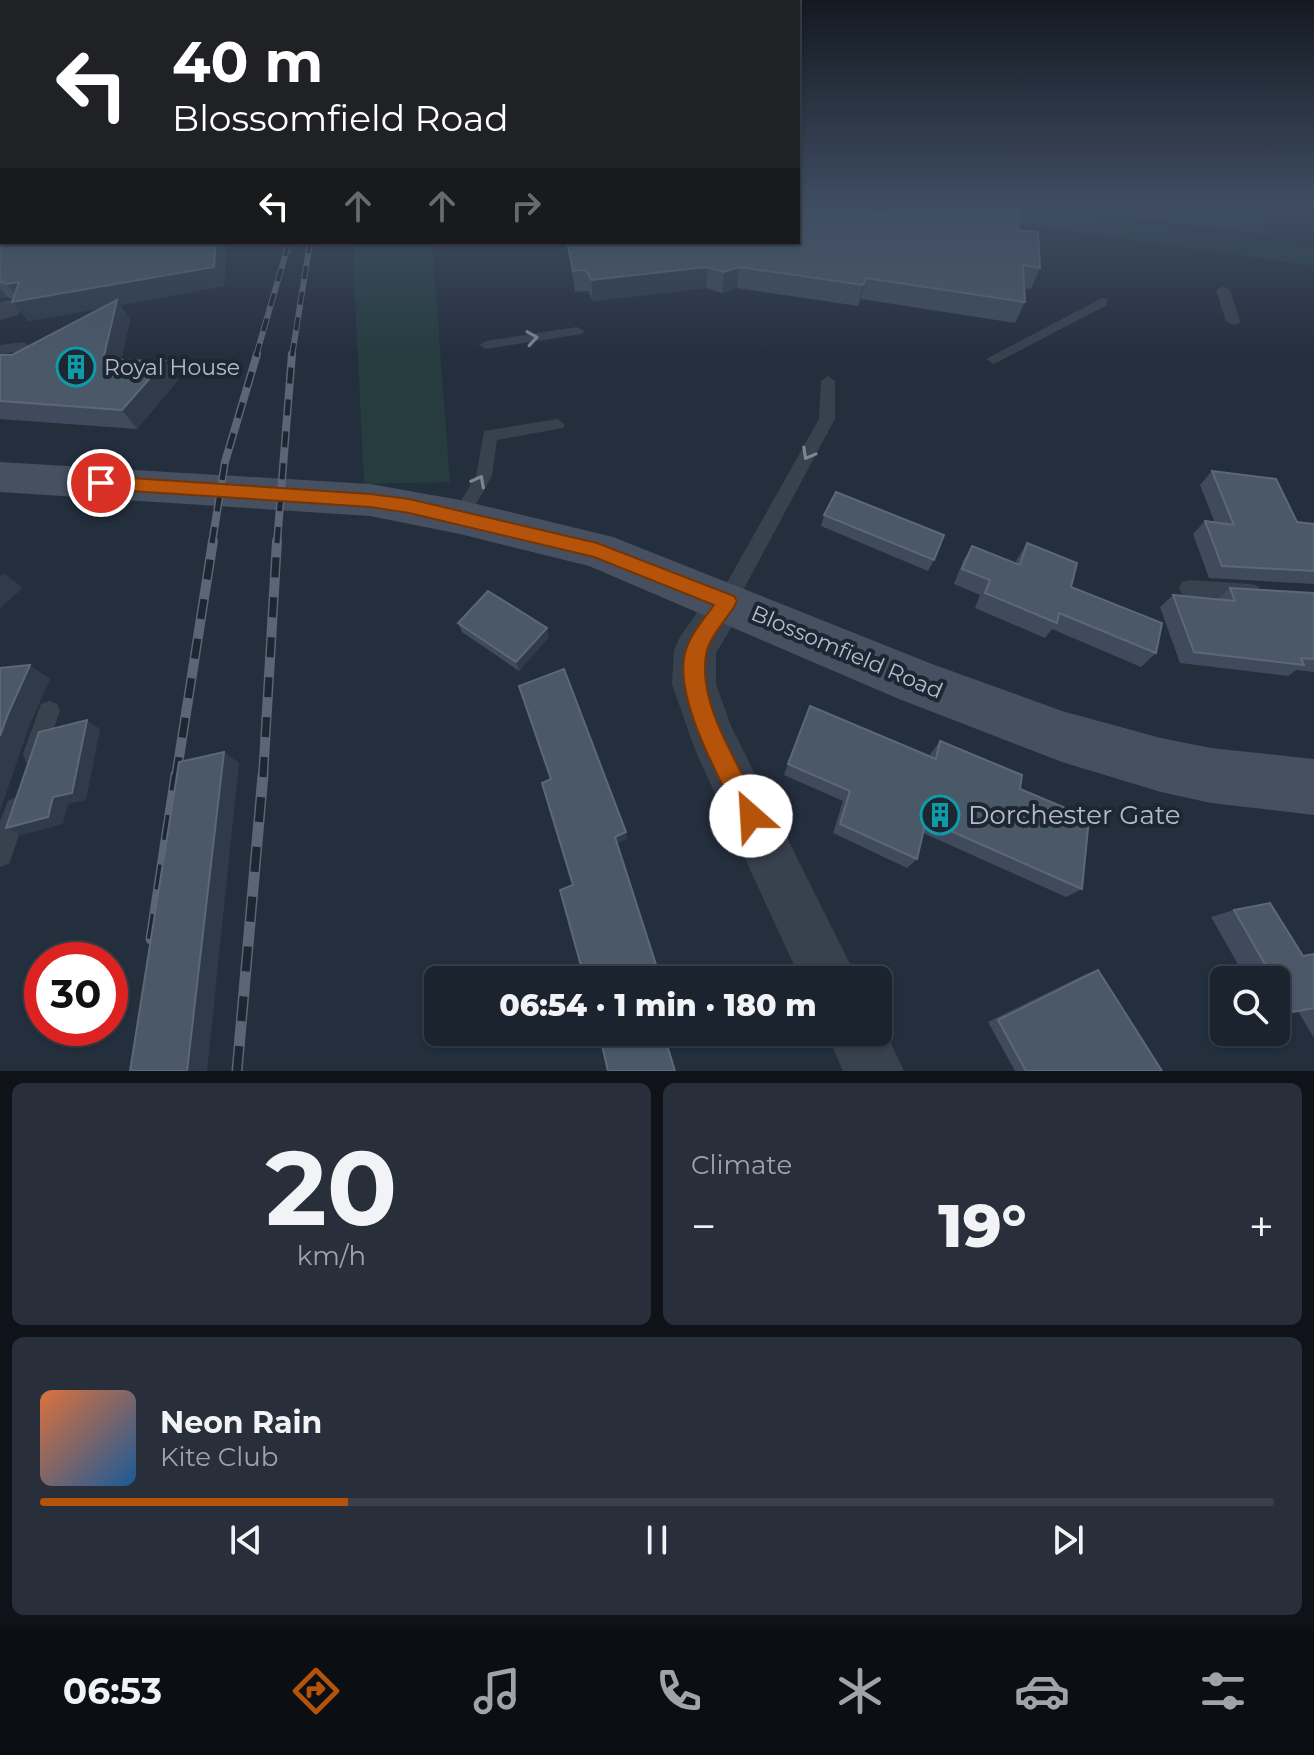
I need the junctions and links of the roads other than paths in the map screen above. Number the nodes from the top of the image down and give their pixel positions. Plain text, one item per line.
1 (1223, 290) dead end
2 (1102, 302) dead end
3 (1233, 321) dead end
4 (577, 331) dead end
5 (486, 345) dead end
6 (23, 346) edge
7 (0, 350) edge
8 (993, 359) dead end
9 (828, 381) dead end
10 (557, 424) dead end
11 (0, 477) edge
12 (460, 517) junction
13 (1189, 588) dead end
14 (1267, 593) edge
15 (727, 601) junction
16 (49, 711) dead end
17 (1314, 787) edge
18 (0, 855) edge
19 (823, 966) edge
20 (862, 1046) edge
21 (874, 1071) edge

1 - 3 lane
2 - 8 lane
5 -> 4 lane
6 - 7 lane
9 -> 15 lane
12 -> 10 lane
11 - 12 main road, Blossomfield Road
12 - 15 main road, Blossomfield Road
13 - 14 lane
15 - 17 main road, Blossomfield Road
15 - 19 street
16 - 18 lane
20 - 21 street

